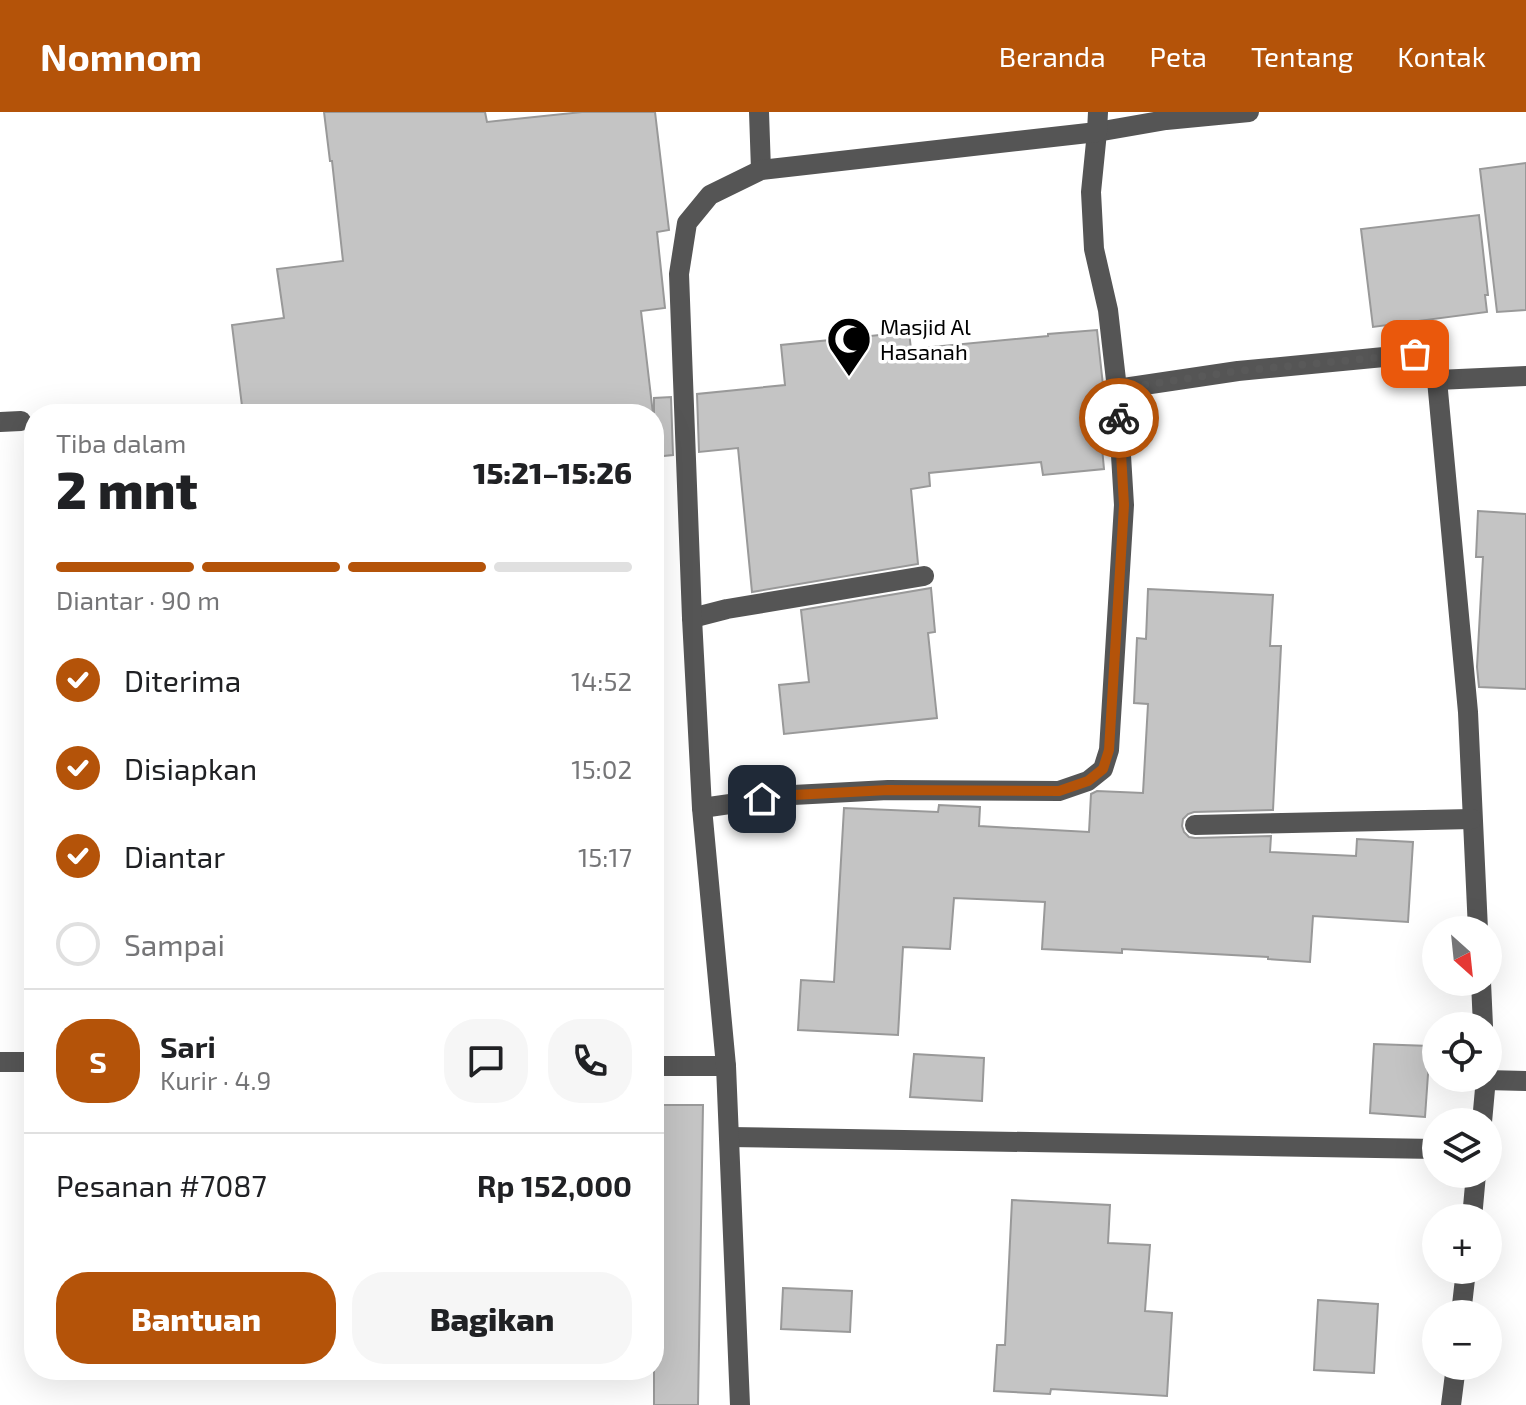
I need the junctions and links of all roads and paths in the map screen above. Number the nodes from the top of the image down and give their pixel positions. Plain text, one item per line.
1 (759, 112) edge
2 (1249, 112) edge
3 (1098, 122) edge
4 (761, 170) junction
5 (1526, 376) edge
6 (1437, 380) junction
7 (1117, 389) junction
8 (924, 576) dead end
9 (692, 618) junction
10 (702, 808) junction
11 (1472, 819) junction
12 (1195, 825) dead end
13 (1477, 916) edge
14 (0, 1062) edge
15 (24, 1062) edge
16 (664, 1066) edge
17 (726, 1066) junction
18 (1502, 1080) edge
19 (1526, 1081) edge
20 (729, 1137) junction
21 (1422, 1149) edge
22 (1454, 1380) edge
23 (740, 1405) edge
24 (1451, 1405) edge

1 - 4 street
2 - 3 street
3 - 4 street
3 - 7 street
4 - 9 street
5 - 6 street
6 - 7 street
6 - 11 street
7 - 10 street
8 - 9 street
9 - 10 street
10 - 17 street
11 - 12 street
11 - 13 street
14 - 15 street
16 - 17 street
17 - 20 street
18 - 19 street
20 - 21 street
20 - 23 street
22 - 24 street

